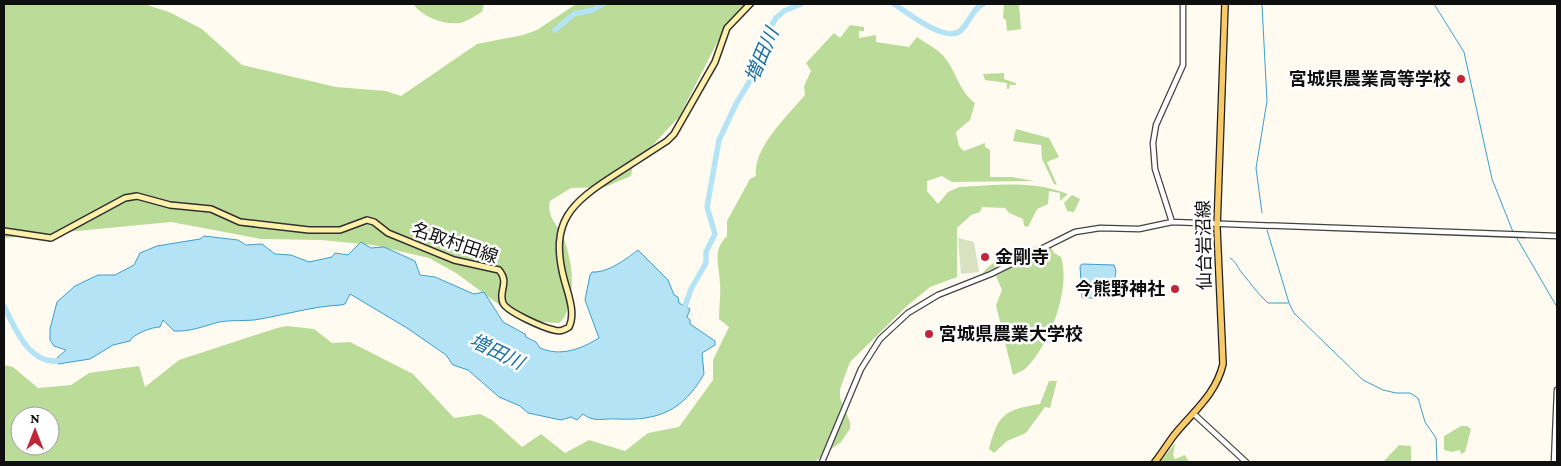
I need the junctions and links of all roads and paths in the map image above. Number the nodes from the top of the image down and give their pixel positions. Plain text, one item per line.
1 (750, 4) edge
2 (1183, 4) edge
3 (1225, 4) edge
4 (1172, 222) junction
5 (1217, 223) junction
6 (4, 231) edge
7 (1557, 236) edge
8 (1557, 390) edge
9 (1194, 414) junction
10 (822, 462) edge
11 (1155, 462) edge
12 (1246, 462) edge
13 (1554, 462) edge

1 - 6 main road, 名取村田線
2 - 4 street
3 - 5 main road, 仙台岩沼線
4 - 5 street
4 - 10 street
5 - 7 street
5 - 9 main road, 仙台岩沼線
8 - 13 street
9 - 11 main road, 仙台岩沼線
9 - 12 street

